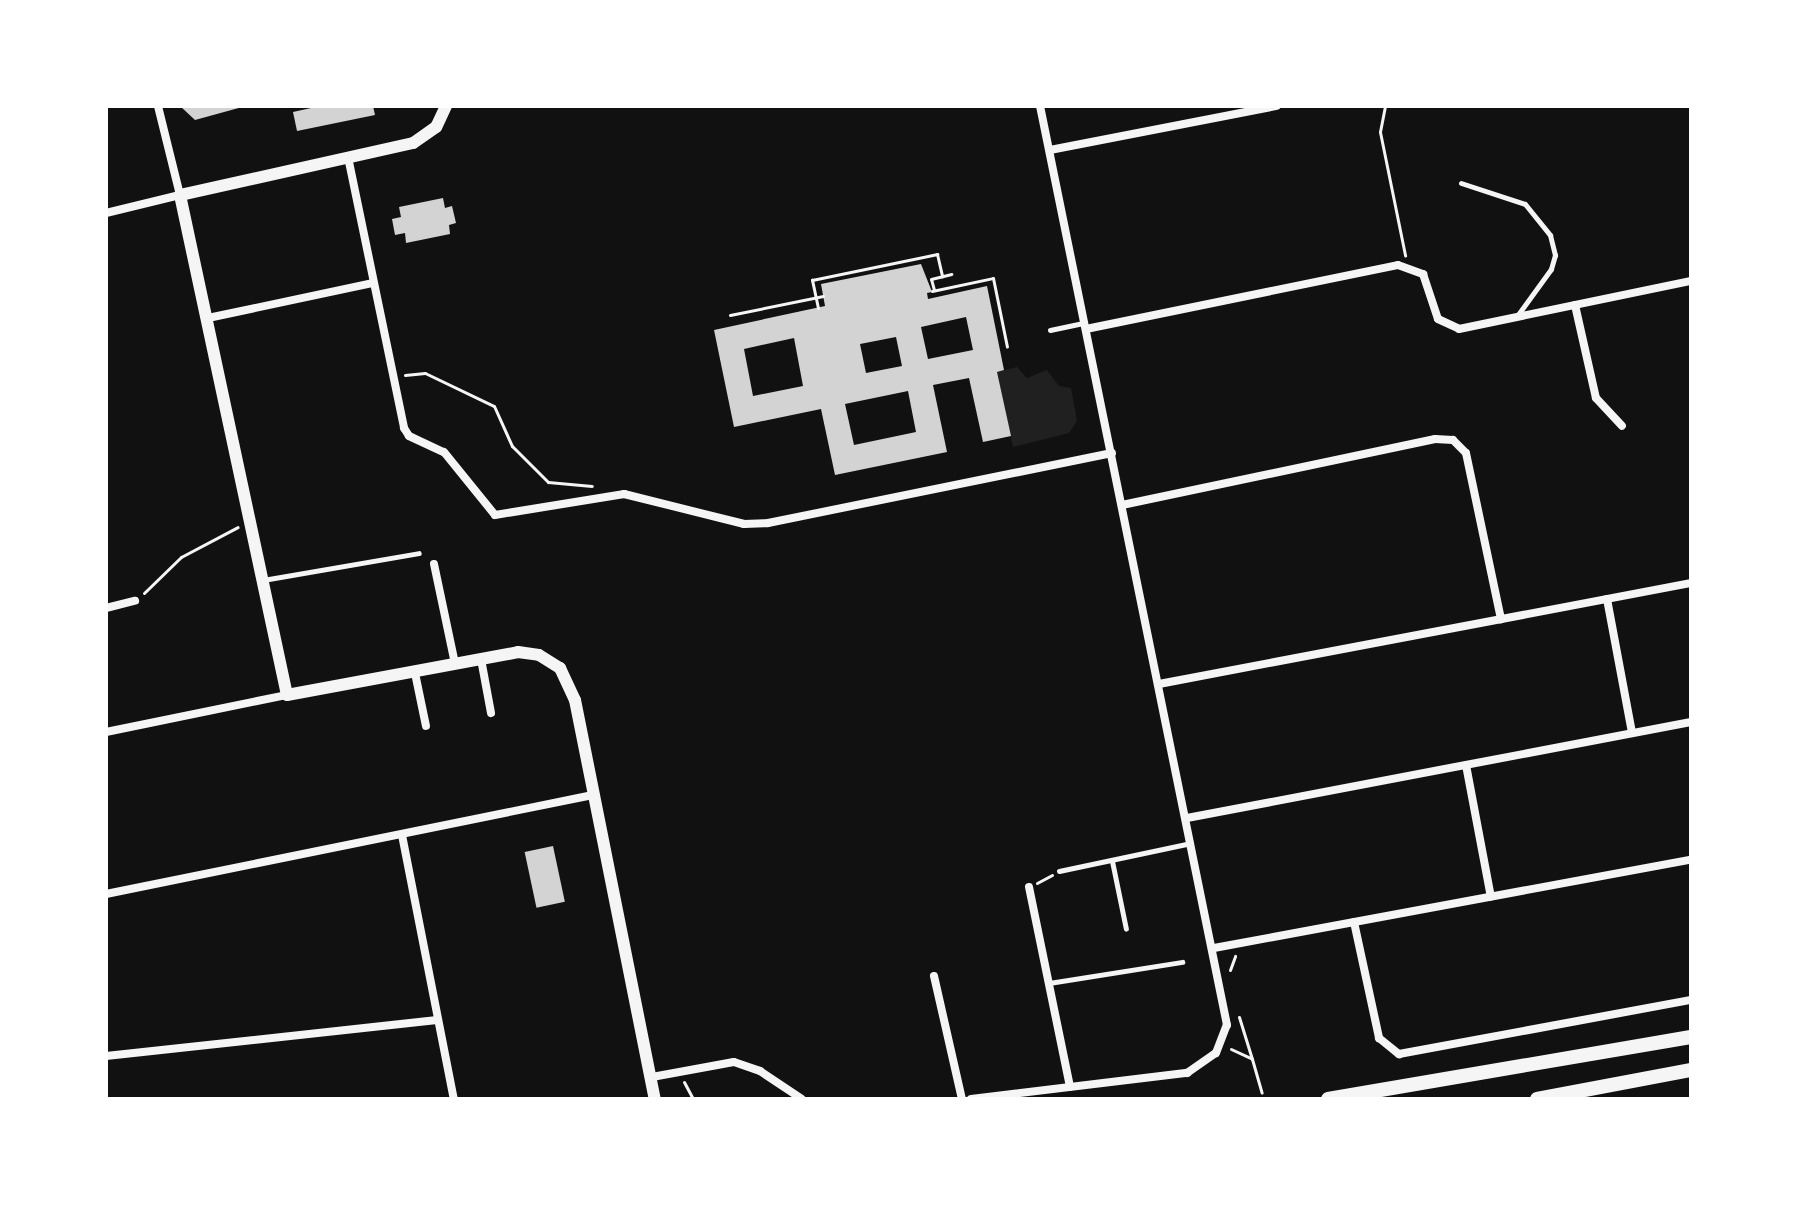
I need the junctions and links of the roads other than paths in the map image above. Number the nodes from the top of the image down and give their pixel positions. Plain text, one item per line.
1 (158, 106) edge
2 (446, 106) edge
3 (1040, 106) edge
4 (1277, 106) edge
5 (180, 148) dead end
6 (168, 150) junction
7 (1050, 150) junction
8 (348, 157) junction
9 (1461, 183) dead end
10 (180, 195) junction
11 (106, 213) edge
12 (1691, 281) edge
13 (373, 283) junction
14 (1575, 305) junction
15 (1516, 317) junction
16 (208, 318) junction
17 (1086, 326) junction
18 (1050, 330) dead end
19 (1622, 426) dead end
20 (1112, 453) junction
21 (1122, 505) junction
22 (419, 553) dead end
23 (434, 564) dead end
24 (262, 580) junction
25 (1691, 583) edge
26 (1607, 599) junction
27 (135, 601) road end
28 (106, 608) edge
29 (1501, 619) junction
30 (481, 659) junction
31 (455, 664) junction
32 (415, 673) junction
33 (1159, 684) junction
34 (287, 695) junction
35 (491, 713) dead end
36 (1691, 722) edge
37 (426, 726) dead end
38 (106, 732) edge
39 (1632, 733) junction
40 (1466, 765) junction
41 (594, 795) junction
42 (1187, 818) junction
43 (402, 835) junction
44 (1192, 843) junction
45 (1691, 860) edge
46 (1112, 861) junction
47 (1059, 871) road end
48 (1029, 887) road end
49 (106, 894) edge
50 (1491, 897) junction
51 (1354, 922) junction
52 (1126, 929) dead end
53 (1214, 948) junction
54 (1182, 962) dead end
55 (934, 976) dead end
56 (1049, 983) junction
57 (1691, 1000) edge
58 (437, 1020) junction
59 (1691, 1037) edge
60 (106, 1056) edge
61 (1691, 1070) edge
62 (1070, 1087) junction
63 (655, 1090) edge
64 (454, 1099) edge
65 (802, 1099) edge
66 (962, 1099) edge
67 (971, 1099) edge
68 (1328, 1099) edge
69 (1537, 1099) edge

1 - 6 street
2 - 8 street
3 - 7 street
4 - 7 street
5 - 6 lane
6 - 10 street
7 - 17 street
8 - 10 street
8 - 13 street
9 - 15 lane
10 - 11 street
10 - 16 street
12 - 14 street
13 - 16 street
13 - 20 street
14 - 15 street
14 - 19 street
15 - 17 street
16 - 24 street
17 - 18 lane
17 - 20 street
20 - 21 street
21 - 29 street
21 - 33 street
22 - 24 lane
23 - 31 street
24 - 34 street
25 - 26 street
26 - 29 street
26 - 39 street
27 - 28 street
29 - 33 street
30 - 31 street
30 - 35 street
30 - 41 street
31 - 32 street
32 - 34 street
32 - 37 street
33 - 42 street
34 - 38 street
36 - 39 street
39 - 40 street
40 - 42 street
40 - 50 street
41 - 43 street
41 - 63 street
42 - 44 street
43 - 49 street
43 - 58 street
44 - 46 lane
44 - 53 street
45 - 50 street
46 - 47 lane
46 - 52 lane
48 - 56 street
50 - 51 street
51 - 53 street
51 - 57 street
53 - 62 street
54 - 56 lane
55 - 66 street
56 - 62 street
58 - 60 street
58 - 64 street
59 - 68 main road
61 - 69 main road
62 - 67 street
63 - 65 street

